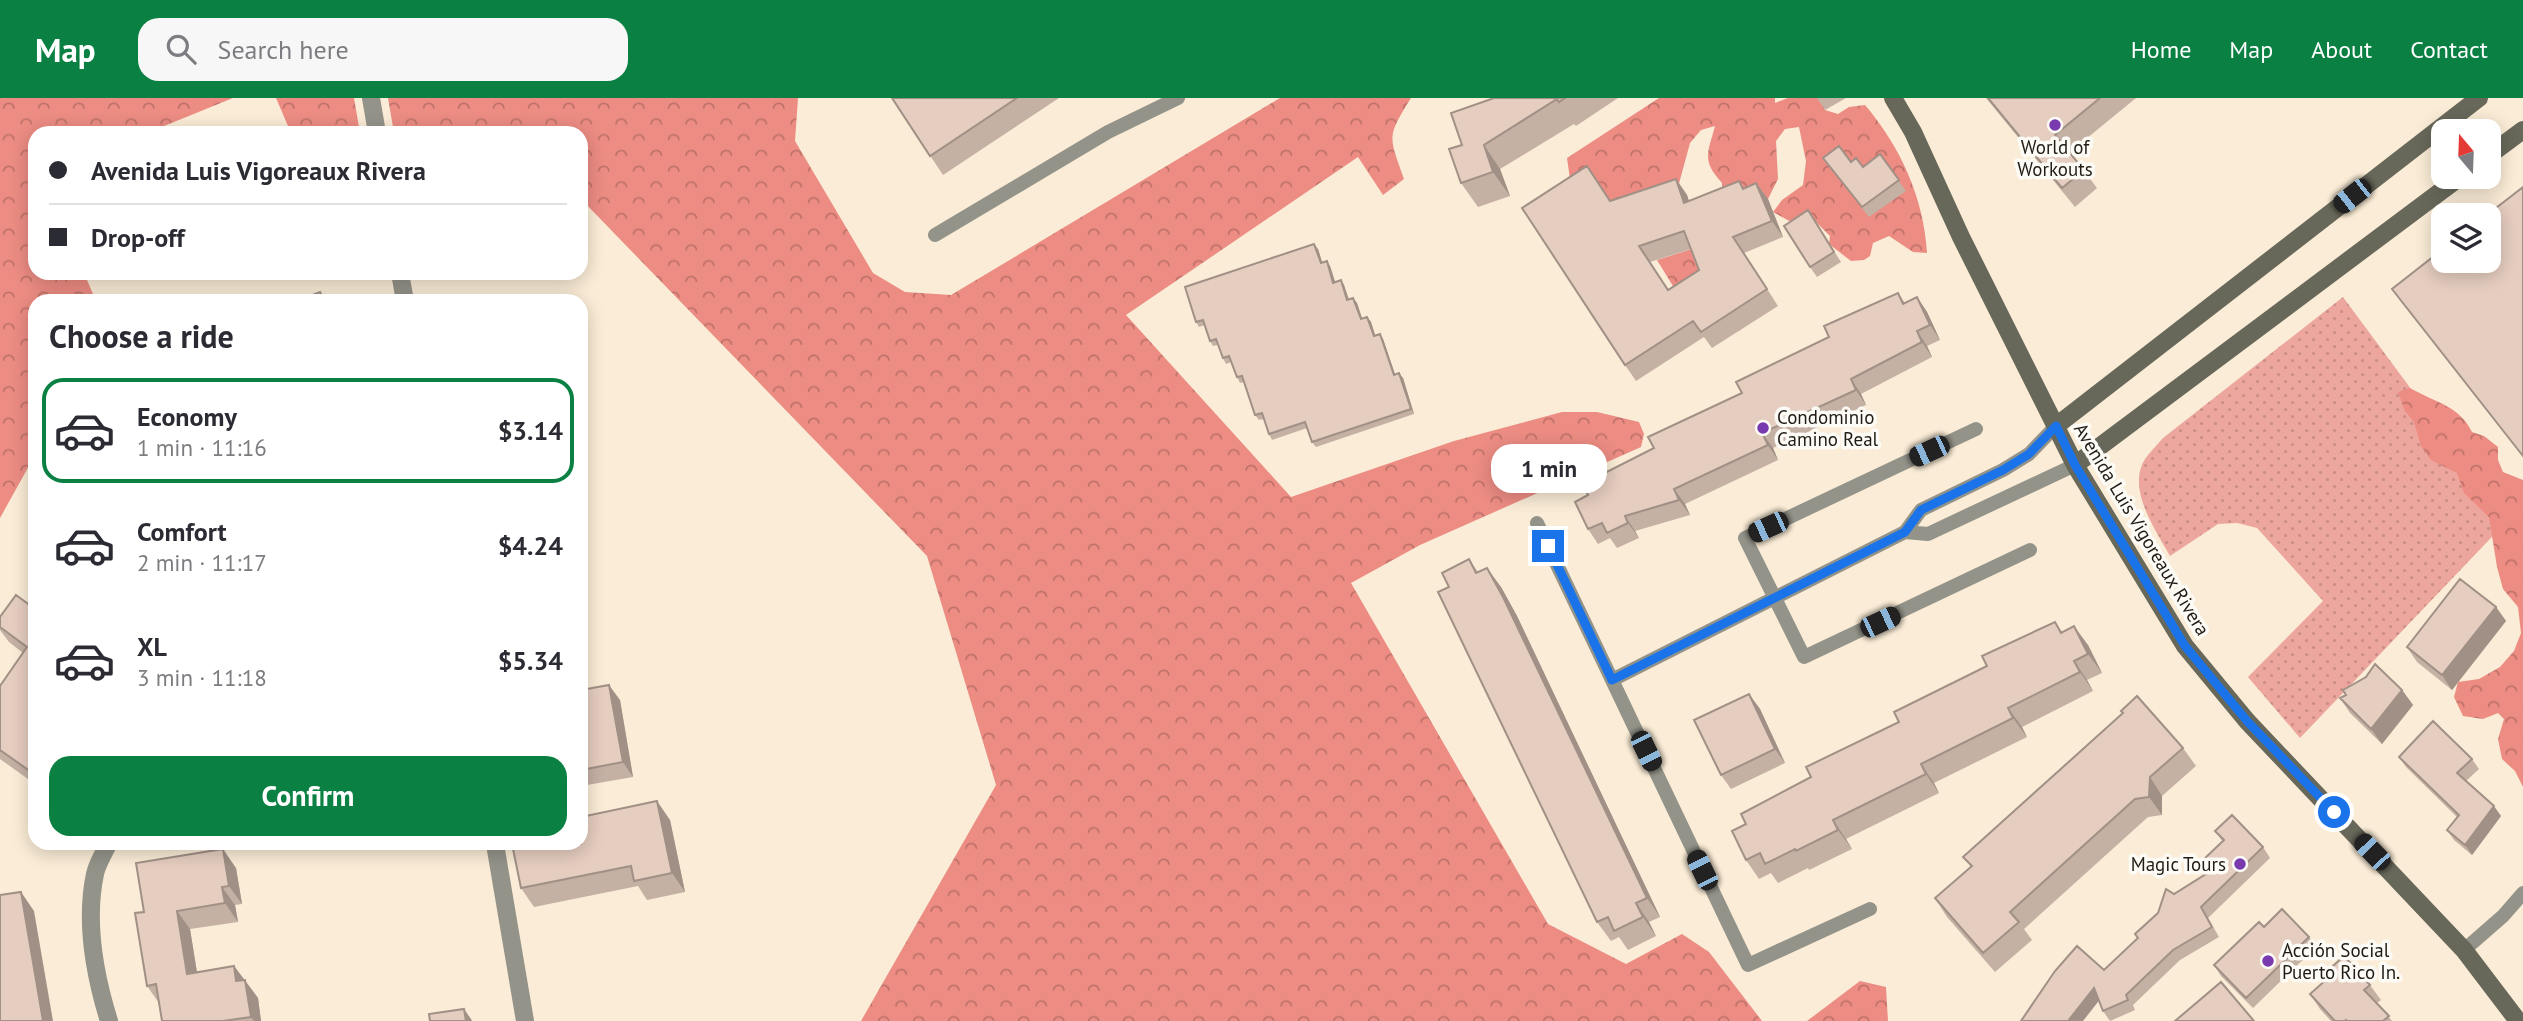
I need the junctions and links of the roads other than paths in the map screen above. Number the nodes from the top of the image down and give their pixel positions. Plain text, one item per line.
1 (371, 98) edge
2 (1178, 98) edge
3 (1893, 98) edge
4 (2479, 98) edge
5 (376, 126) edge
6 (2523, 130) edge
7 (2501, 146) edge
8 (2444, 189) edge
9 (935, 235) dead end
10 (2056, 426) junction
11 (1976, 429) dead end
12 (2075, 465) junction
13 (1537, 523) dead end
14 (1905, 532) junction
15 (2030, 550) dead end
16 (1775, 597) junction
17 (1612, 680) junction
18 (105, 850) edge
19 (496, 850) edge
20 (2523, 894) edge
21 (1870, 909) dead end
22 (2464, 950) junction
23 (109, 1021) edge
24 (525, 1021) edge
25 (2518, 1021) edge

1 - 5 street
2 - 9 lane
3 - 10 main road, Avenida Luis Vigoreaux Rivera
4 - 10 main road
6 - 7 main road
8 - 12 main road
10 - 12 main road, Avenida Luis Vigoreaux Rivera
10 - 14 lane
11 - 16 lane
12 - 14 lane
12 - 22 main road, Avenida Luis Vigoreaux Rivera
13 - 17 lane
14 - 16 lane
15 - 16 lane
16 - 17 lane
17 - 21 lane
18 - 23 street
19 - 24 street
20 - 22 lane
22 - 25 main road, Avenida Luis Vigoreaux Rivera

